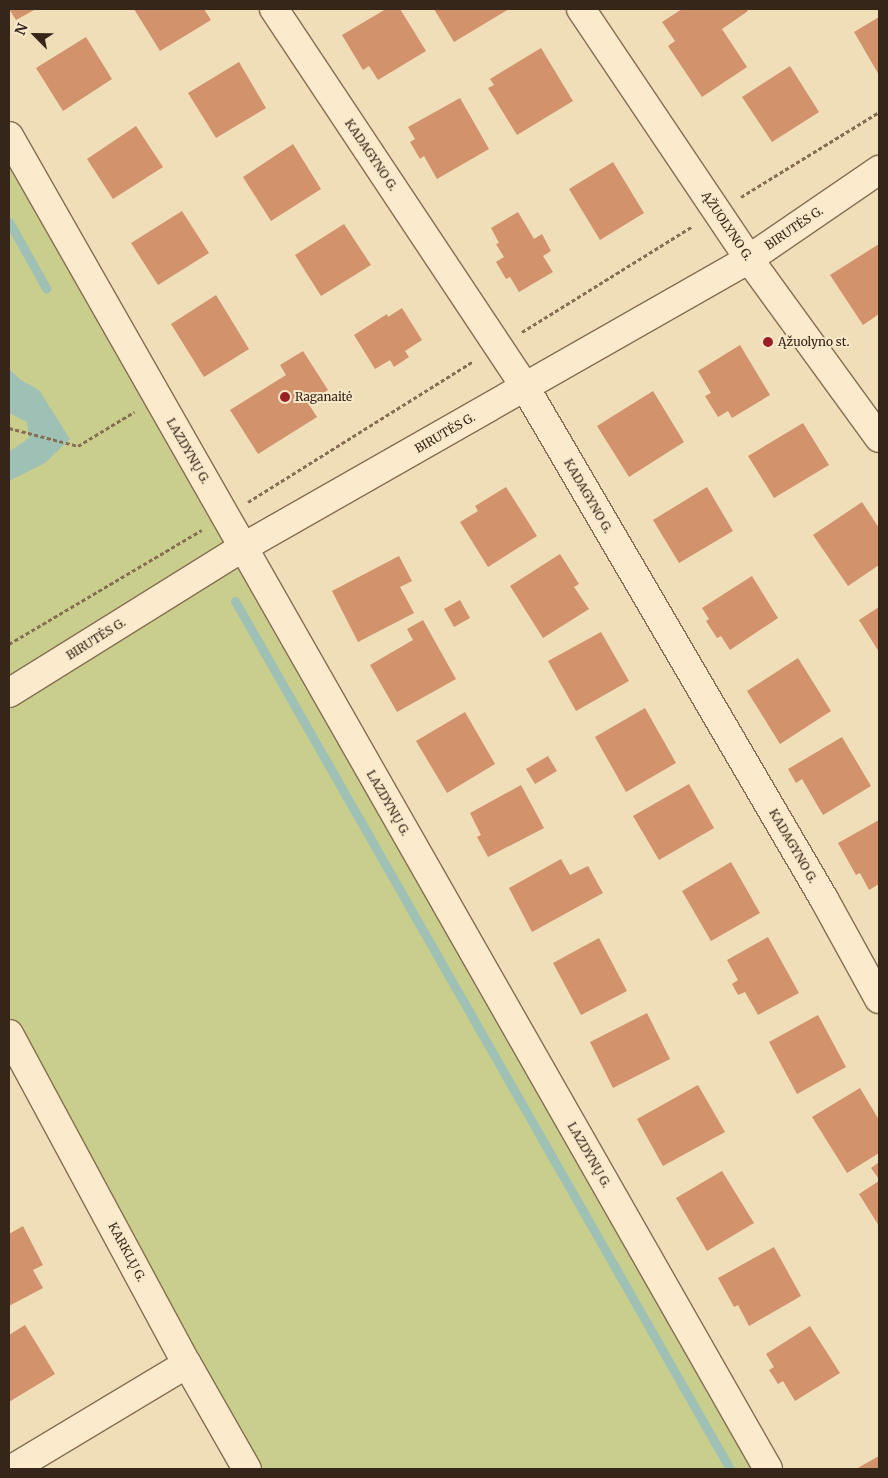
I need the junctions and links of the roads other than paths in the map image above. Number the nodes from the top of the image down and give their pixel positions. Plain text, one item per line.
1 (274, 9) edge
2 (581, 9) edge
3 (9, 136) edge
4 (879, 170) edge
5 (749, 259) junction
6 (525, 387) junction
7 (879, 438) edge
8 (242, 548) junction
9 (9, 693) edge
10 (879, 998) edge
11 (9, 1034) edge
12 (187, 1364) junction
13 (12, 1469) edge
14 (247, 1469) edge
15 (768, 1469) edge

1 - 6 street, KADAGYNO G.
2 - 5 street, ĄŽUOLYNO G.
3 - 8 street, LAZDYNŲ G.
4 - 5 street, BIRUTĖS G.
5 - 6 street, BIRUTĖS G.
5 - 7 street, ĄŽUOLYNO G.
6 - 8 street, BIRUTĖS G.
6 - 10 street, KADAGYNO G.
8 - 9 street, BIRUTĖS G.
8 - 15 street, LAZDYNŲ G.
11 - 12 street, KARKLŲ G.
12 - 13 street
12 - 14 street, KARKLŲ G.

